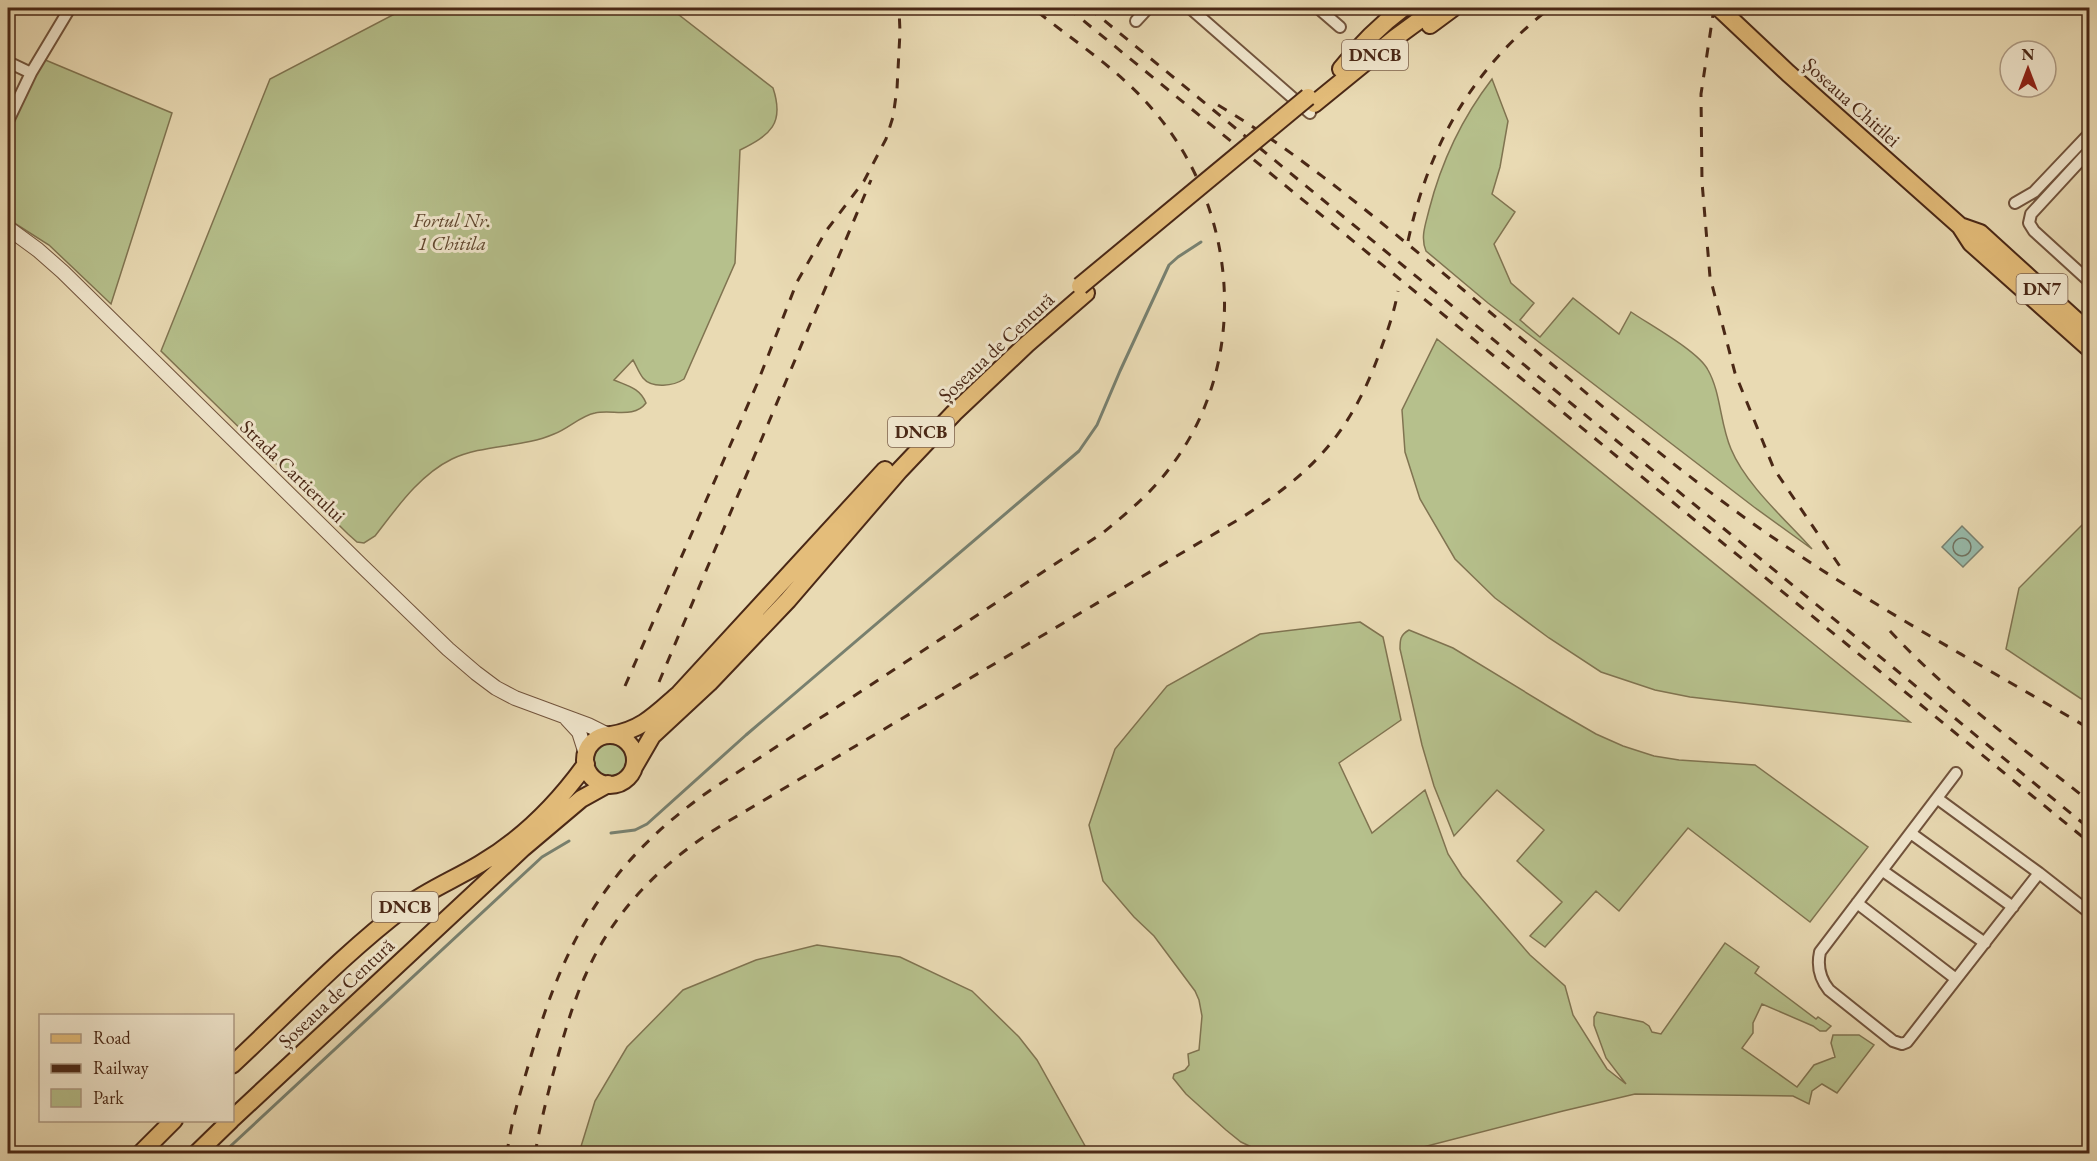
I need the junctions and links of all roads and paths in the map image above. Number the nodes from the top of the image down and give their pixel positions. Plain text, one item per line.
1 (70, 8) edge
2 (1148, 8) edge
3 (1190, 8) edge
4 (1318, 8) edge
5 (1403, 8) edge
6 (1419, 8) edge
7 (1436, 8) edge
8 (1453, 8) edge
9 (1719, 8) edge
10 (1136, 21) dead end
11 (1340, 27) dead end
12 (8, 62) edge
13 (31, 73) junction
14 (1341, 75) junction
15 (1311, 104) junction
16 (8, 121) edge
17 (2090, 133) edge
18 (2090, 150) edge
19 (2015, 202) dead end
20 (8, 228) edge
21 (1993, 253) junction
22 (2090, 282) edge
23 (1083, 290) junction
24 (2089, 331) edge
25 (2090, 349) edge
26 (567, 719) junction
27 (609, 735) junction
28 (586, 759) junction
29 (634, 767) junction
30 (1956, 773) dead end
31 (608, 784) junction
32 (1938, 799) junction
33 (1912, 834) junction
34 (1883, 871) junction
35 (2039, 873) junction
36 (1857, 903) junction
37 (2013, 907) junction
38 (2090, 913) edge
39 (1985, 944) junction
40 (1956, 979) junction
41 (234, 1063) edge
42 (234, 1118) edge
43 (172, 1122) edge
44 (230, 1122) edge
45 (140, 1154) edge
46 (196, 1154) edge

1 - 13 street
2 - 10 street
3 - 15 street
4 - 11 street
5 - 14 main road
6 - 14 main road, Șoseaua de Centură / DNCB
7 - 14 main road, Șoseaua de Centură / DNCB
8 - 14 main road
9 - 21 main road, Șoseaua Chitilei / DN7
12 - 13 street
13 - 16 street
14 - 15 main road, Șoseaua de Centură / DNCB
15 - 23 main road, Șoseaua de Centură / DNCB
17 - 19 street
18 - 22 street
20 - 26 street, Strada Cartierului
21 - 24 main road, Șoseaua Chitilei / DN7
21 - 25 main road, Șoseaua Chitilei / DN7
23 - 27 main road, Șoseaua de Centură / DNCB
23 - 29 main road, Șoseaua de Centură / DNCB
26 - 27 street, Strada Cartierului
26 - 28 street
27 - 28 main road, Șoseaua de Centură / DNCB
27 - 29 main road
28 - 31 main road
28 - 41 main road, Șoseaua de Centură / DNCB
29 - 31 main road, Șoseaua de Centură / DNCB
30 - 32 street
31 - 42 main road, Șoseaua de Centură / DNCB
32 - 33 street
32 - 35 street
33 - 34 street
33 - 37 street
34 - 36 street
34 - 39 street
35 - 37 street
35 - 38 street
36 - 40 street
36 - 40 street
37 - 39 street
39 - 40 street
43 - 45 main road
44 - 46 main road, Șoseaua de Centură / DNCB

